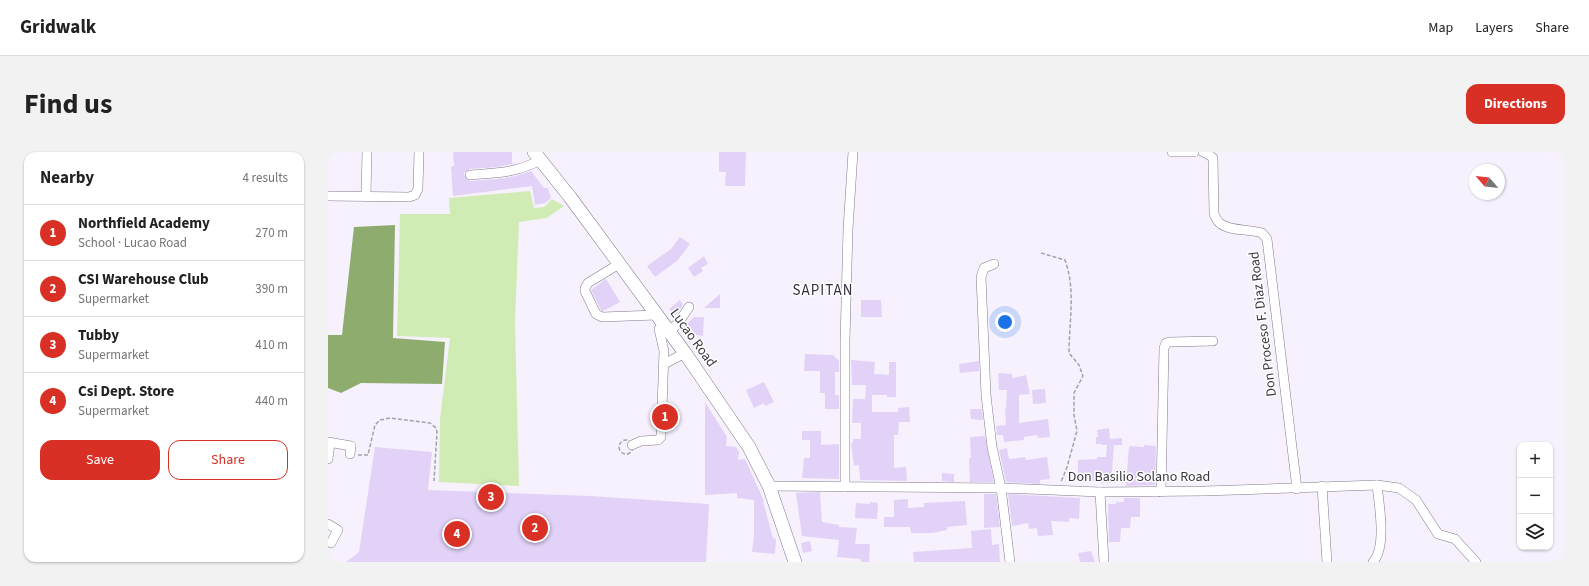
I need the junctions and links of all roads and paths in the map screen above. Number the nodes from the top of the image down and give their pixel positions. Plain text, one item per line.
1 (367, 152) edge
2 (419, 152) edge
3 (852, 152) edge
4 (1172, 152) edge
5 (1194, 152) edge
6 (1203, 152) edge
7 (537, 156) edge
8 (470, 175) dead end
9 (328, 196) edge
10 (366, 196) junction
11 (1041, 253) dead end
12 (619, 264) junction
13 (994, 264) dead end
14 (689, 307) dead end
15 (656, 315) junction
16 (664, 330) junction
17 (1213, 341) dead end
18 (685, 353) junction
19 (664, 364) junction
20 (329, 443) edge
21 (632, 445) dead end
22 (350, 454) joint
23 (328, 459) edge
24 (434, 481) dead end
25 (1377, 485) junction
26 (769, 486) junction
27 (1322, 486) junction
28 (845, 487) junction
29 (1001, 488) junction
30 (1297, 489) junction
31 (1057, 491) junction
32 (1100, 492) junction
33 (1161, 492) junction
34 (328, 524) edge
35 (331, 543) dead end
36 (795, 562) edge
37 (1010, 562) edge
38 (1104, 562) edge
39 (1327, 562) edge
40 (1373, 562) edge
41 (1476, 562) edge

1 - 10 street
2 - 10 street
3 - 28 street
4 - 5 street
6 - 30 street, Don Proceso F. Diaz Road
7 - 8 street
7 - 12 highway, Lucao Road
9 - 10 street
11 - 31 path
12 - 15 highway, Lucao Road
12 - 15 street
13 - 29 street
14 - 16 street
15 - 16 highway, Lucao Road
16 - 18 highway, Lucao Road
16 - 19 street
17 - 33 street
18 - 19 street
18 - 26 highway, Lucao Road
19 - 21 street
20 - 22 street
20 - 23 street
22 - 24 path
25 - 27 street, Don Basilio Solano Road
25 - 40 street
25 - 41 street, Don Basilio Solano Road
26 - 28 street, Don Basilio Solano Road
26 - 36 highway, Lucao Road
27 - 30 street, Don Basilio Solano Road
27 - 39 street
28 - 29 street, Don Basilio Solano Road
29 - 31 street, Don Basilio Solano Road
29 - 37 street
30 - 33 street, Don Basilio Solano Road
31 - 32 street, Don Basilio Solano Road
32 - 33 street, Don Basilio Solano Road
32 - 38 street
34 - 35 street

